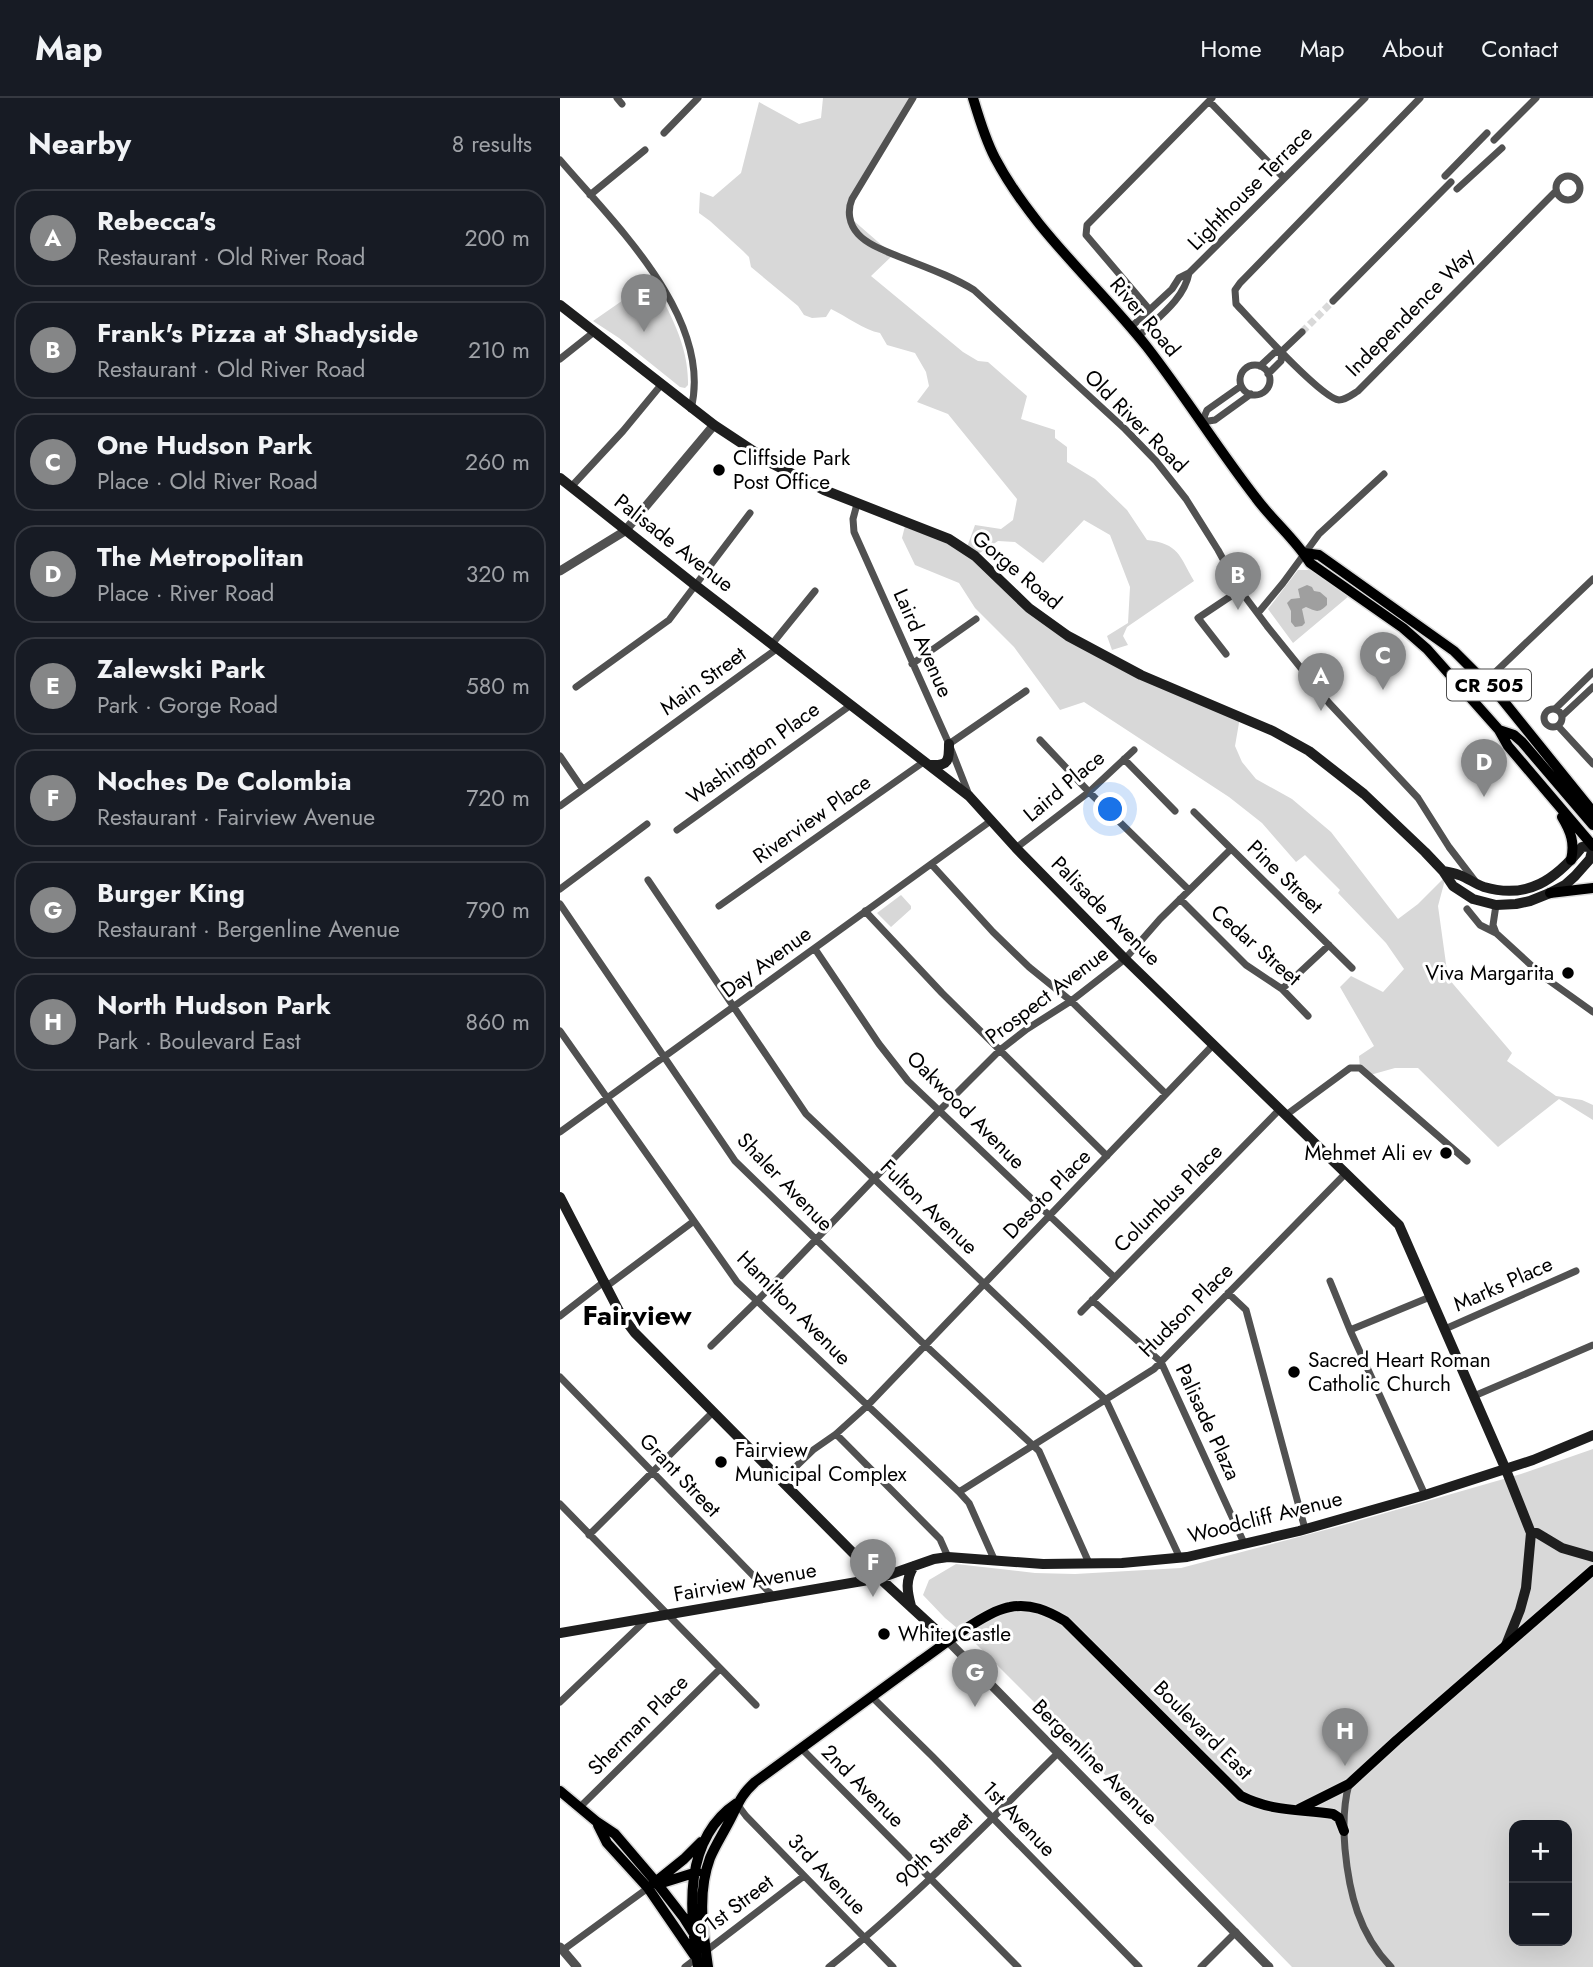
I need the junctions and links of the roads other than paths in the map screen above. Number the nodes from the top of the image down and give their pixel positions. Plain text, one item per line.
1 (698, 98) edge
2 (913, 98) edge
3 (972, 98) edge
4 (1364, 98) edge
5 (1420, 98) edge
6 (1536, 98) edge
7 (1210, 99) edge
8 (664, 133) dead end
9 (1487, 133) dead end
10 (1494, 140) dead end
11 (1502, 148) dead end
12 (645, 150) dead end
13 (560, 160) edge
14 (1284, 178) junction
15 (1457, 189) dead end
16 (1556, 191) dead end
17 (590, 195) junction
18 (1189, 273) junction
19 (1333, 301) tunnel mouth
20 (560, 305) edge
21 (1149, 309) junction
22 (594, 332) junction
23 (1134, 332) junction
24 (1302, 332) tunnel mouth
25 (1282, 351) junction
26 (560, 359) edge
27 (1260, 366) junction
28 (1268, 374) junction
29 (661, 385) junction
30 (1241, 386) junction
31 (1251, 394) junction
32 (691, 408) junction
33 (1202, 422) junction
34 (713, 425) junction
35 (1384, 474) dead end
36 (560, 478) edge
37 (571, 487) junction
38 (857, 504) junction
39 (750, 513) dead end
40 (625, 531) junction
41 (1304, 553) junction
42 (560, 571) edge
43 (1593, 579) edge
44 (695, 585) junction
45 (1240, 590) junction
46 (816, 591) dead end
47 (1258, 613) junction
48 (976, 620) dead end
49 (775, 646) junction
50 (1226, 654) dead end
51 (912, 664) junction
52 (1593, 672) edge
53 (1486, 681) junction
54 (576, 687) dead end
55 (1593, 687) edge
56 (1026, 691) dead end
57 (850, 705) junction
58 (1555, 709) junction
59 (1562, 716) junction
60 (1558, 726) junction
61 (1499, 730) junction
62 (1040, 740) dead end
63 (949, 744) junction
64 (1134, 750) dead end
65 (560, 756) edge
66 (1124, 759) junction
67 (927, 763) junction
68 (1593, 764) edge
69 (1568, 780) junction
70 (582, 788) junction
71 (1089, 792) junction
72 (969, 796) junction
73 (1551, 796) junction
74 (1593, 796) edge
75 (560, 806) edge
76 (1175, 811) dead end
77 (1194, 812) dead end
78 (1593, 812) edge
79 (992, 820) junction
80 (647, 824) dead end
81 (1593, 825) edge
82 (677, 830) dead end
83 (1593, 847) edge
84 (1016, 848) junction
85 (1231, 849) junction
86 (1572, 860) junction
87 (932, 864) junction
88 (1444, 871) junction
89 (648, 880) dead end
90 (1478, 885) junction
91 (1593, 888) edge
92 (560, 889) edge
93 (1189, 890) junction
94 (1550, 894) junction
95 (1180, 899) junction
96 (560, 904) edge
97 (1496, 905) junction
98 (719, 906) dead end
99 (1467, 909) dead end
100 (865, 911) junction
101 (1496, 933) junction
102 (1329, 945) junction
103 (815, 949) junction
104 (1125, 958) junction
105 (1352, 968) dead end
106 (1282, 989) junction
107 (1071, 1001) junction
108 (733, 1007) junction
109 (1593, 1012) edge
110 (1308, 1016) dead end
111 (560, 1031) edge
112 (1214, 1044) junction
113 (1000, 1050) junction
114 (664, 1057) junction
115 (1166, 1094) junction
116 (607, 1098) junction
117 (940, 1110) junction
118 (1283, 1112) junction
119 (560, 1132) edge
120 (1107, 1156) junction
121 (1467, 1161) dead end
122 (1346, 1173) junction
123 (874, 1179) junction
124 (561, 1202) edge
125 (1050, 1216) junction
126 (695, 1221) junction
127 (817, 1240) junction
128 (1576, 1271) dead end
129 (1114, 1277) junction
130 (1330, 1281) dead end
131 (606, 1283) junction
132 (984, 1285) junction
133 (1228, 1293) junction
134 (1430, 1297) junction
135 (1092, 1300) junction
136 (757, 1301) junction
137 (1081, 1311) dead end
138 (560, 1316) edge
139 (1445, 1329) junction
140 (1350, 1330) junction
141 (925, 1345) junction
142 (1593, 1345) edge
143 (711, 1346) dead end
144 (1161, 1362) junction
145 (560, 1377) edge
146 (1474, 1396) junction
147 (1106, 1400) junction
148 (867, 1406) junction
149 (713, 1412) junction
150 (836, 1434) junction
151 (1593, 1435) edge
152 (1032, 1445) junction
153 (1506, 1470) junction
154 (653, 1472) junction
155 (782, 1480) junction
156 (959, 1492) junction
157 (1425, 1495) junction
158 (560, 1504) edge
159 (1305, 1529) junction
160 (1531, 1533) junction
161 (589, 1535) junction
162 (1244, 1543) junction
163 (948, 1557) junction
164 (1593, 1557) edge
165 (1180, 1558) junction
166 (934, 1559) joint
167 (994, 1559) junction
168 (1089, 1563) junction
169 (914, 1566) junction
170 (1593, 1570) edge
171 (880, 1578) junction
172 (774, 1597) junction
173 (911, 1607) junction
174 (668, 1615) junction
175 (648, 1618) junction
176 (560, 1633) edge
177 (948, 1641) junction
178 (1506, 1645) junction
179 (720, 1668) junction
180 (872, 1697) junction
181 (560, 1702) edge
182 (756, 1705) dead end
183 (801, 1748) junction
184 (1058, 1753) junction
185 (1349, 1784) junction
186 (560, 1791) edge
187 (737, 1803) junction
188 (580, 1807) junction
189 (1296, 1810) junction
190 (993, 1817) junction
191 (1344, 1831) junction
192 (704, 1840) junction
193 (706, 1870) junction
194 (694, 1873) junction
195 (804, 1876) junction
196 (930, 1879) junction
197 (652, 1885) junction
198 (1236, 1932) junction
199 (693, 1933) junction
200 (865, 1938) junction
201 (561, 1948) edge
202 (700, 1959) edge
203 (577, 1967) edge
204 (685, 1967) edge
205 (708, 1967) edge
206 (829, 1967) edge
207 (893, 1967) edge
208 (1018, 1967) edge
209 (1139, 1967) edge
210 (1201, 1967) edge
211 (1269, 1967) edge
212 (1391, 1967) edge

1 - 8 street
2 - 45 street, Old River Road
3 - 23 main road, River Road / CR 505
4 - 14 street, Lighthouse Terrace
5 - 25 street, Independence Way
6 - 10 street
7 - 14 street
7 - 21 street
9 - 19 street
11 - 15 street
12 - 17 street
13 - 17 street
14 - 18 street, Lighthouse Terrace
16 - 25 street, Independence Way
17 - 32 street
18 - 21 street, Lighthouse Terrace
18 - 23 street, Lighthouse Terrace
20 - 22 main road, Gorge Road
21 - 23 street, Lighthouse Terrace
22 - 26 street
22 - 29 main road, Gorge Road
23 - 33 main road, River Road / CR 505
24 - 25 street
25 - 27 street
25 - 28 street
27 - 28 street
27 - 30 street
28 - 31 street
29 - 32 main road, Gorge Road
29 - 37 street
30 - 31 street
30 - 33 street
31 - 33 street
32 - 34 main road, Gorge Road
33 - 41 main road, River Road / CR 505
34 - 38 main road, Gorge Road
34 - 40 street
35 - 41 street
36 - 37 main road, Palisade Avenue
37 - 40 main road, Palisade Avenue
38 - 51 street, Laird Avenue
38 - 88 main road, Gorge Road
39 - 44 street
40 - 42 street
40 - 44 main road, Palisade Avenue
41 - 47 street
41 - 53 main road, River Road / CR 505
41 - 61 main road, River Road / CR 505
43 - 53 street
44 - 49 main road, Palisade Avenue
44 - 54 street
45 - 47 street, Old River Road
45 - 50 street
46 - 49 street, Main Street
47 - 90 street, Old River Road
48 - 51 street
49 - 57 main road, Palisade Avenue
49 - 70 street, Main Street
51 - 63 street, Laird Avenue
52 - 58 street
53 - 69 main road, River Road / CR 505
55 - 59 street
56 - 63 street
57 - 67 main road, Palisade Avenue
57 - 82 street, Washington Place
58 - 59 street
58 - 60 street
59 - 60 street
60 - 68 street
61 - 73 main road, River Road / CR 505
61 - 81 main road
62 - 71 street, Cedar Street
63 - 67 main road
63 - 72 street, Laird Avenue
64 - 66 street, Laird Place
65 - 70 street
66 - 71 street, Laird Place
66 - 76 street
67 - 72 main road, Palisade Avenue
67 - 98 street, Riverview Place
69 - 74 main road
69 - 78 main road, River Road / CR 505
70 - 75 street, Main Street
71 - 84 street, Laird Place
71 - 93 street, Cedar Street
72 - 79 main road, Palisade Avenue
73 - 83 main road, River Road / CR 505
73 - 86 main road
77 - 85 street, Pine Street
79 - 84 main road, Palisade Avenue
79 - 87 street, Day Avenue
80 - 92 street
83 - 86 main road, Gorge Road
83 - 94 main road, Gorge Road
84 - 104 main road, Palisade Avenue
85 - 93 street, Prospect Avenue
85 - 102 street, Pine Street
86 - 90 main road, Gorge Road
87 - 100 street, Day Avenue
87 - 107 street
88 - 90 main road, Gorge Road
88 - 97 main road, Gorge Road
89 - 108 street, Fulton Avenue
91 - 94 main road
93 - 95 street, Prospect Avenue
94 - 97 main road, Gorge Road
95 - 104 street, Prospect Avenue
95 - 106 street, Cedar Street
96 - 114 street, Shaler Avenue
97 - 101 street
99 - 101 street
100 - 103 street, Day Avenue
100 - 113 street
101 - 109 street
102 - 105 street, Pine Street
102 - 106 street
103 - 108 street, Day Avenue
103 - 117 street, Oakwood Avenue
104 - 107 street, Prospect Avenue
104 - 112 main road, Palisade Avenue
106 - 110 street, Cedar Street
107 - 113 street, Prospect Avenue
107 - 115 street
108 - 114 street, Day Avenue
108 - 123 street, Fulton Avenue
111 - 116 street, Hamilton Avenue
112 - 115 street, Desoto Place
112 - 118 main road, Palisade Avenue
113 - 117 street, Prospect Avenue
113 - 120 street
114 - 116 street, Day Avenue
114 - 127 street, Shaler Avenue
115 - 120 street, Desoto Place
116 - 119 street, Day Avenue
116 - 126 street, Hamilton Avenue
117 - 123 street, Prospect Avenue
117 - 125 street, Oakwood Avenue
118 - 121 street, Columbus Place
118 - 122 main road, Palisade Avenue
118 - 129 street, Columbus Place
120 - 125 street, Desoto Place
122 - 133 street, Hudson Place
122 - 134 main road, Palisade Avenue
123 - 127 street, Prospect Avenue
123 - 132 street, Fulton Avenue
124 - 131 main road, Bergenline Avenue
125 - 129 street, Oakwood Avenue
125 - 132 street, Desoto Place
126 - 131 street
126 - 136 street, Hamilton Avenue
127 - 136 street, Prospect Avenue
127 - 141 street, Shaler Avenue
128 - 139 street, Marks Place
129 - 135 street, Columbus Place
130 - 140 street
131 - 138 street
131 - 149 main road, Bergenline Avenue
132 - 141 street, Desoto Place
132 - 147 street, Fulton Avenue
133 - 144 street, Hudson Place
133 - 159 street
134 - 139 main road, Palisade Avenue
134 - 140 street
135 - 137 street, Columbus Place
135 - 144 street, Palisade Plaza
136 - 143 street, Prospect Avenue
136 - 148 street, Hamilton Avenue
139 - 146 main road, Palisade Avenue
140 - 157 street
141 - 148 street, Desoto Place
141 - 152 street, Shaler Avenue
142 - 146 street
144 - 147 street, Hudson Place
144 - 162 street, Palisade Plaza
145 - 154 street, Grant Street
146 - 153 main road, Palisade Avenue
147 - 152 street, Hudson Place
147 - 165 street, Fulton Avenue
148 - 150 street, Desoto Place
148 - 156 street, Hamilton Avenue
149 - 154 street
149 - 155 main road, Bergenline Avenue
150 - 155 street, Desoto Place
150 - 163 street
151 - 153 main road, Woodcliff Avenue
152 - 156 street, Hudson Place
152 - 168 street, Shaler Avenue
153 - 157 main road, Woodcliff Avenue
153 - 160 main road, Palisade Avenue
154 - 161 street
154 - 172 street, Grant Street
155 - 171 main road, Bergenline Avenue
156 - 167 street, Hamilton Avenue
157 - 159 main road, Woodcliff Avenue
158 - 161 street
159 - 162 main road, Woodcliff Avenue
160 - 164 main road
160 - 178 main road
161 - 174 street
162 - 165 main road, Woodcliff Avenue
163 - 166 main road, Woodcliff Avenue
163 - 167 main road, Woodcliff Avenue
165 - 168 main road, Woodcliff Avenue
166 - 169 main road, Fairview Avenue
167 - 168 main road, Woodcliff Avenue
169 - 171 main road, Fairview Avenue
169 - 173 main road
170 - 178 main road
171 - 172 main road, Fairview Avenue
171 - 173 main road, Bergenline Avenue
172 - 174 main road, Fairview Avenue
173 - 177 main road, Bergenline Avenue
174 - 175 main road, Fairview Avenue
174 - 179 street
175 - 176 main road, Fairview Avenue
175 - 181 street
177 - 180 main road, Boulevard East
177 - 184 street, Bergenline Avenue
177 - 189 main road, Boulevard East
178 - 185 main road
179 - 182 street
179 - 188 street, Sherman Place
180 - 183 main road, Boulevard East
180 - 190 street, 1st Avenue
183 - 187 main road, Boulevard East
183 - 196 street, 2nd Avenue
184 - 190 street, 90th Street
184 - 198 street, Bergenline Avenue
185 - 189 main road
185 - 191 street
186 - 188 main road
187 - 192 main road, Boulevard East
187 - 193 main road
187 - 195 street, 3rd Avenue
188 - 197 main road
189 - 191 main road, Boulevard East
190 - 196 street, 90th Street
190 - 209 street, 1st Avenue
191 - 212 street
192 - 194 main road
192 - 197 main road
193 - 194 main road
193 - 202 main road
194 - 197 main road
194 - 199 main road
195 - 200 street, 3rd Avenue
195 - 202 street, 91st Street
196 - 200 street, 90th Street
196 - 208 street, 2nd Avenue
197 - 199 main road
197 - 201 street
197 - 202 main road
198 - 210 street
198 - 211 street, Bergenline Avenue
199 - 202 main road
200 - 206 street, 90th Street
200 - 207 street, 3rd Avenue
201 - 203 street
202 - 204 street, 91st Street
202 - 205 main road

